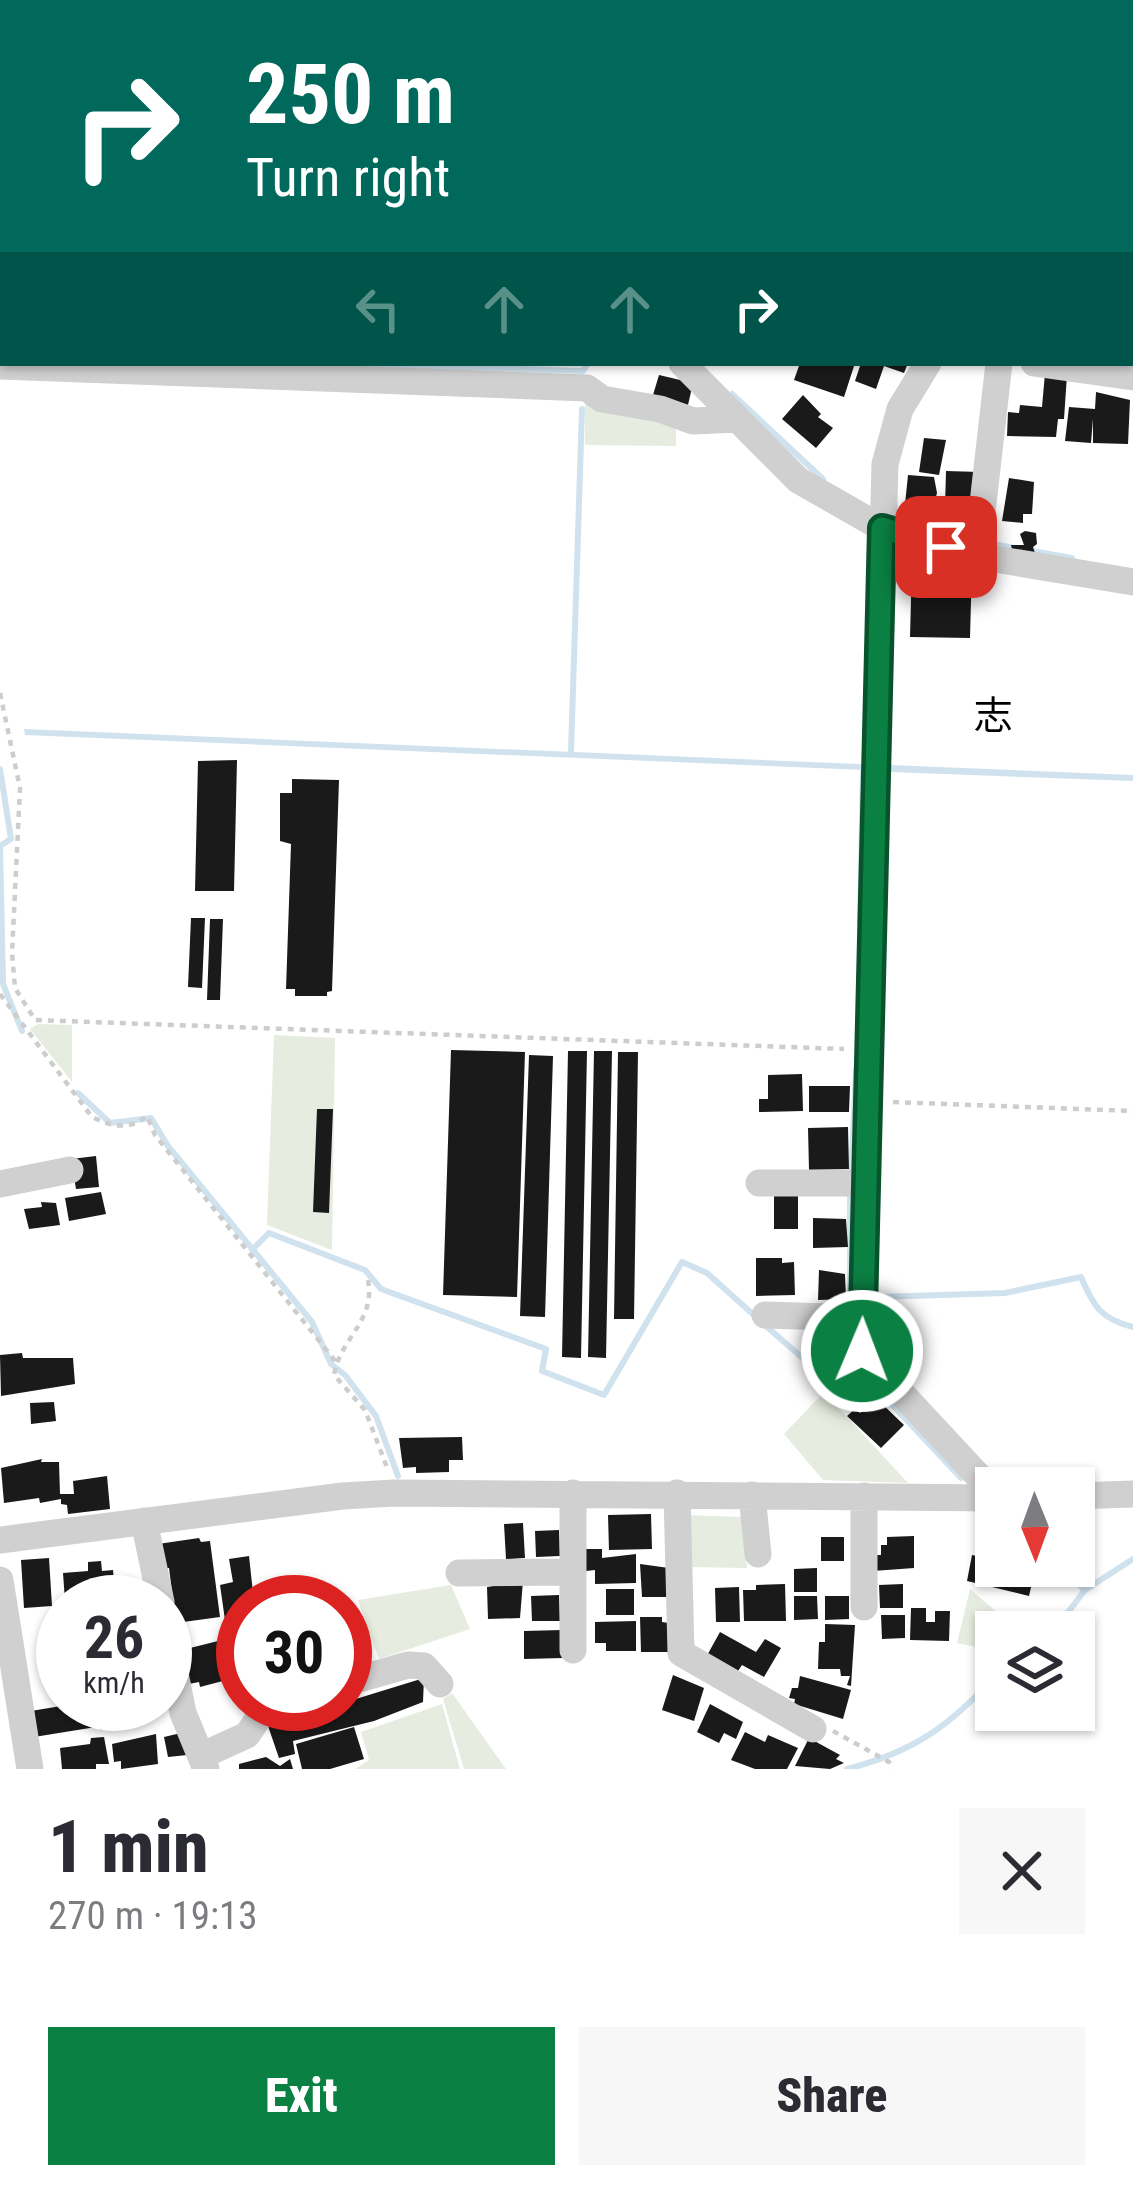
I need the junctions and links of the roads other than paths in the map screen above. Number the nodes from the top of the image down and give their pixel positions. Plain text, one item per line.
1 (0, 366) edge
2 (80, 366) edge
3 (599, 366) edge
4 (685, 366) edge
5 (926, 366) edge
6 (999, 366) edge
7 (1055, 366) edge
8 (319, 371) edge
9 (1133, 377) edge
10 (587, 388) junction
11 (737, 418) junction
12 (882, 528) junction
13 (977, 556) junction
14 (1133, 582) edge
15 (70, 1170) dead end
16 (759, 1183) dead end
17 (866, 1183) junction
18 (0, 1184) edge
19 (765, 1315) dead end
20 (862, 1318) junction
21 (975, 1474) edge
22 (573, 1493) junction
23 (677, 1493) junction
24 (1133, 1494) edge
25 (752, 1495) junction
26 (1095, 1495) edge
27 (864, 1496) junction
28 (975, 1497) edge
29 (144, 1521) junction
30 (1, 1537) edge
31 (758, 1554) dead end
32 (573, 1571) junction
33 (459, 1574) dead end
34 (155, 1575) edge
35 (0, 1580) edge
36 (864, 1607) dead end
37 (573, 1650) dead end
38 (372, 1675) edge
39 (440, 1684) dead end
40 (11, 1722) edge
41 (822, 1729) road end
42 (190, 1731) edge
43 (251, 1731) edge
44 (203, 1762) edge
45 (30, 1769) edge

1 - 2 street
2 - 8 street
3 - 10 street
4 - 11 street
5 - 12 street
6 - 13 street
7 - 9 street
8 - 10 street
10 - 11 street
11 - 12 street
12 - 13 street
12 - 17 street
13 - 14 street
15 - 18 street
16 - 17 street
17 - 20 street
19 - 20 street
20 - 21 street
22 - 23 street
22 - 29 street
22 - 32 street
23 - 25 street
23 - 41 street
24 - 26 street
25 - 27 street
25 - 31 street
27 - 28 street
27 - 36 street
29 - 30 street
29 - 34 street
32 - 33 street
32 - 37 street
35 - 40 street
38 - 39 street
40 - 45 street
42 - 44 street
43 - 44 street

